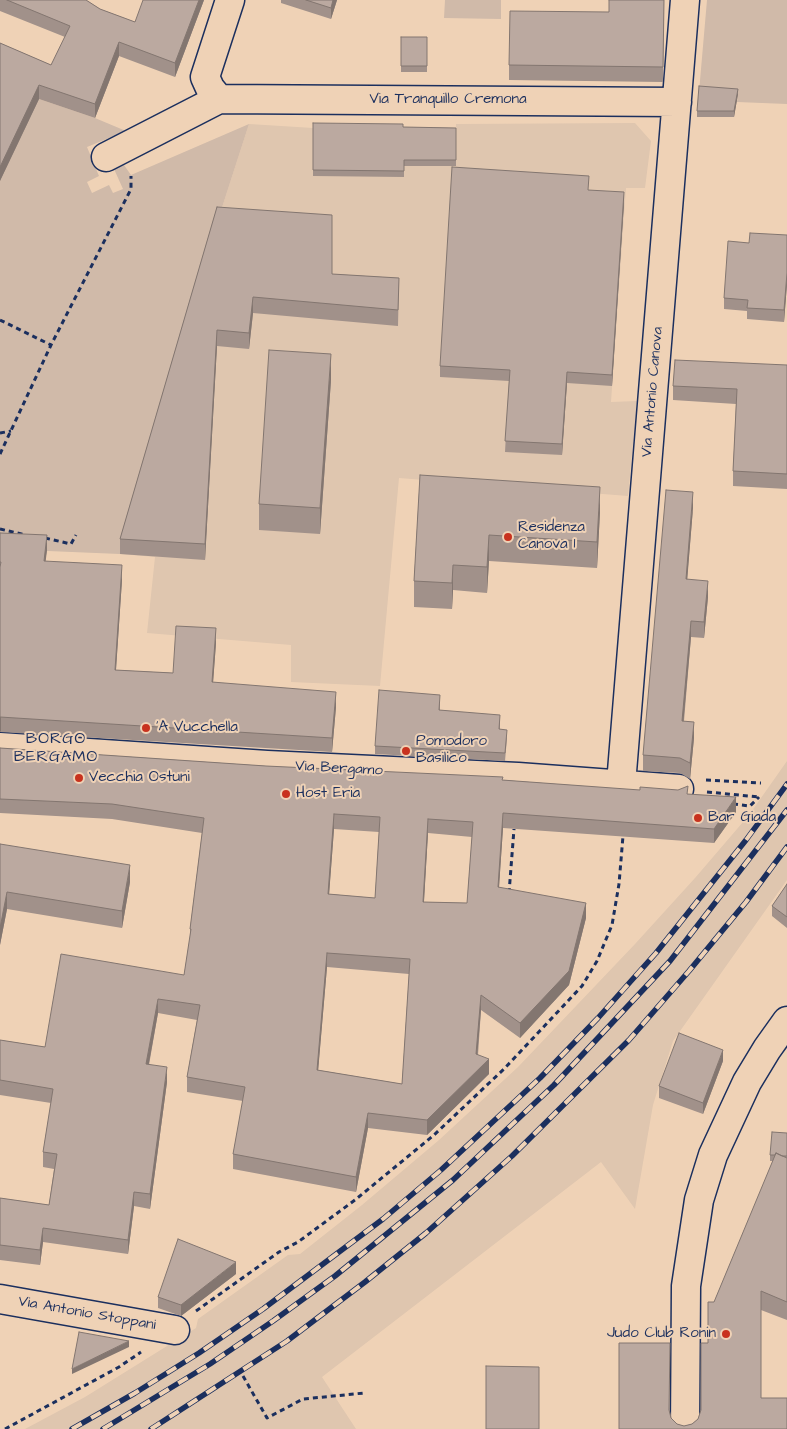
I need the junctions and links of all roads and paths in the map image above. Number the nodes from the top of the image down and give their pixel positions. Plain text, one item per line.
1 (230, 0) edge
2 (685, 0) edge
3 (219, 99) junction
4 (678, 102) junction
5 (117, 162) joint
6 (0, 320) edge
7 (51, 345) junction
8 (11, 432) junction
9 (0, 433) edge
10 (0, 454) edge
11 (0, 529) edge
12 (27, 535) edge
13 (76, 535) dead end
14 (36, 536) edge
15 (0, 747) edge
16 (761, 783) dead end
17 (621, 784) junction
18 (679, 789) junction
19 (732, 804) edge
20 (514, 829) edge
21 (623, 836) edge
22 (509, 898) edge
23 (787, 1022) edge
24 (0, 1299) edge
25 (174, 1330) junction
26 (243, 1376) dead end
27 (364, 1393) dead end
28 (5, 1429) edge
29 (685, 1429) edge

1 - 3 street
2 - 4 street, Via Antonio Canova
3 - 4 street, Via Tranquillo Cremona
3 - 5 street
4 - 17 street, Via Antonio Canova
5 - 7 path
6 - 7 path
7 - 8 path
8 - 9 path
8 - 10 path
11 - 12 path
13 - 14 path
15 - 17 street, Via Bergamo
16 - 18 path
17 - 18 street, Via Bergamo
18 - 19 path
20 - 22 path
21 - 25 path
23 - 29 street
24 - 25 street, Via Antonio Stoppani
25 - 28 path
26 - 27 path

